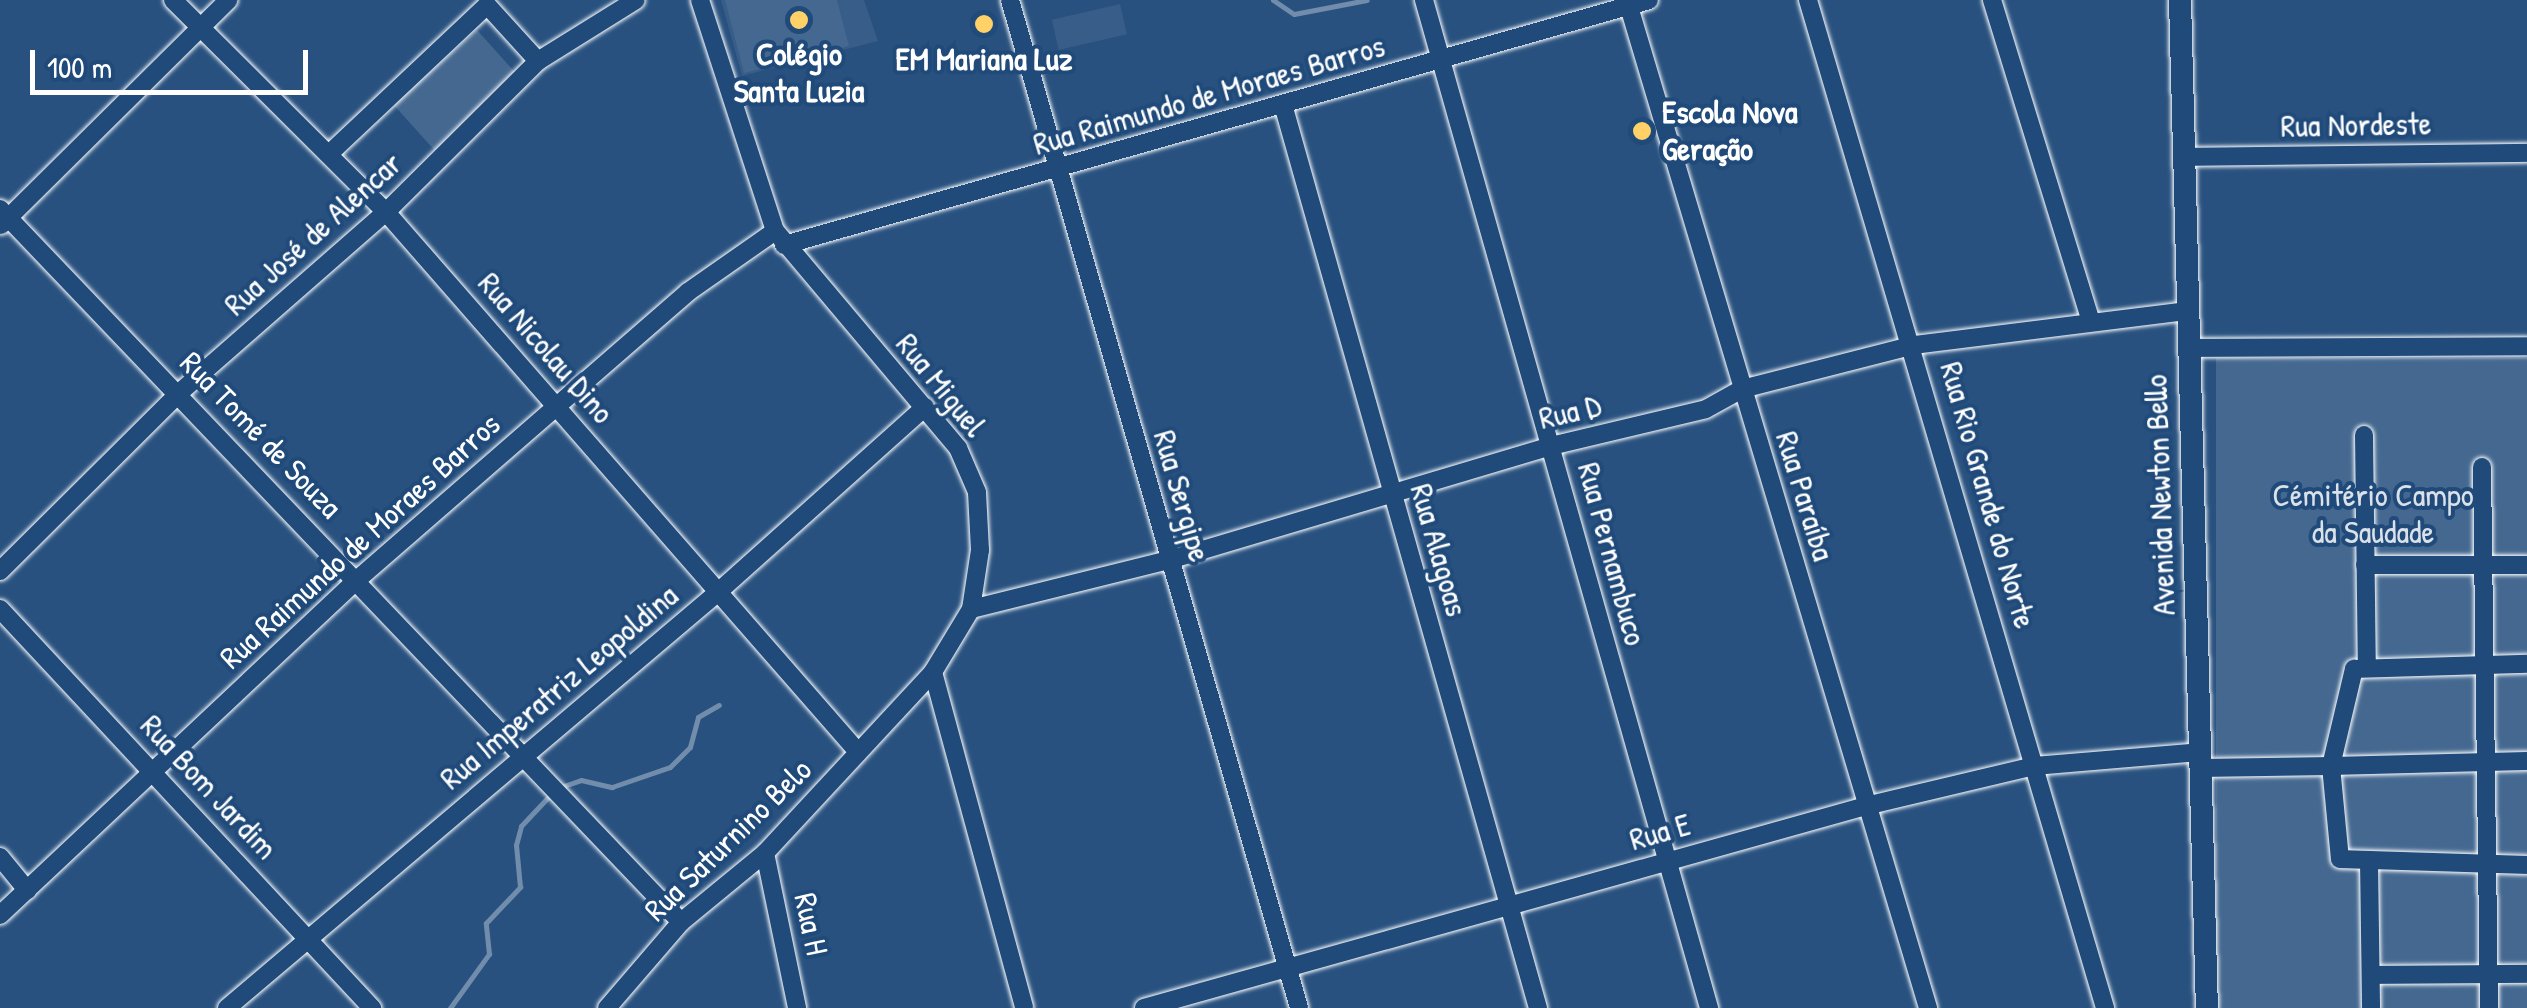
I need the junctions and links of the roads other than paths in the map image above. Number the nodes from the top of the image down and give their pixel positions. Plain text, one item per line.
1 (173, 0) edge
2 (228, 0) edge
3 (636, 0) edge
4 (700, 0) edge
5 (1010, 0) edge
6 (1649, 0) edge
7 (1808, 0) edge
8 (1992, 0) edge
9 (2180, 0) edge
10 (1628, 3) edge
11 (1426, 6) edge
12 (202, 27) junction
13 (538, 61) junction
14 (1440, 62) junction
15 (1284, 108) junction
16 (2527, 153) edge
17 (329, 154) junction
18 (2185, 156) junction
19 (1057, 171) junction
20 (386, 212) junction
21 (3, 217) edge
22 (779, 238) junction
23 (2188, 311) junction
24 (2091, 321) junction
25 (1914, 345) junction
26 (2527, 346) edge
27 (2188, 348) junction
28 (1742, 389) junction
29 (179, 393) junction
30 (558, 406) junction
31 (925, 406) junction
32 (2364, 435) dead end
33 (1551, 446) junction
34 (2482, 467) dead end
35 (1391, 491) junction
36 (1169, 560) junction
37 (2365, 565) junction
38 (2483, 565) junction
39 (2527, 565) edge
40 (0, 570) edge
41 (358, 579) junction
42 (717, 592) junction
43 (0, 610) edge
44 (971, 610) junction
45 (2527, 664) edge
46 (2485, 665) junction
47 (2368, 668) junction
48 (933, 672) junction
49 (858, 752) junction
50 (523, 755) junction
51 (2200, 760) junction
52 (2527, 761) edge
53 (2486, 762) junction
54 (2034, 766) junction
55 (2331, 766) junction
56 (154, 770) junction
57 (1866, 806) junction
58 (765, 853) junction
59 (0, 856) edge
60 (2369, 861) junction
61 (1664, 862) junction
62 (2490, 864) junction
63 (2527, 865) edge
64 (26, 890) junction
65 (1510, 907) junction
66 (0, 915) edge
67 (681, 922) junction
68 (309, 938) junction
69 (1290, 970) junction
70 (2527, 974) edge
71 (2371, 975) junction
72 (2489, 975) junction
73 (2206, 1002) edge
74 (227, 1008) edge
75 (372, 1008) edge
76 (607, 1008) edge
77 (797, 1008) edge
78 (1024, 1008) edge
79 (1144, 1008) edge
80 (1299, 1008) edge
81 (1538, 1008) edge
82 (1709, 1008) edge
83 (1928, 1008) edge
84 (2105, 1008) edge
85 (2371, 1008) edge
86 (2489, 1008) edge

1 - 12 street, Rua Nicolau Dino
2 - 12 street
3 - 13 street, Rua José de Alencar
4 - 22 street, Rua Miguel
5 - 19 street, Rua Sergipe
6 - 10 street, Rua Raimundo de Moraes Barros
7 - 25 street, Rua Rio Grande do Norte
8 - 24 street
9 - 18 main road, Avenida Newton Bello
10 - 14 street, Rua Raimundo de Moraes Barros
10 - 28 street, Rua Paraíba
11 - 14 street, Rua Pernambuco
12 - 17 street, Rua Nicolau Dino
12 - 21 street
13 - 17 street
13 - 20 street, Rua José de Alencar
14 - 15 street, Rua Raimundo de Moraes Barros
14 - 33 street, Rua Pernambuco
15 - 19 street, Rua Raimundo de Moraes Barros
15 - 35 street, Rua Alagoas
16 - 18 street, Rua Nordeste
17 - 20 street, Rua Nicolau Dino
18 - 23 main road, Avenida Newton Bello
19 - 22 street, Rua Raimundo de Moraes Barros
19 - 36 street, Rua Sergipe
20 - 29 street, Rua José de Alencar
20 - 30 street, Rua Nicolau Dino
21 - 29 street, Rua Tomé de Souza
22 - 30 street, Rua Raimundo de Moraes Barros
22 - 31 street, Rua Miguel
23 - 24 street, Rua D
23 - 27 main road, Avenida Newton Bello
24 - 25 street, Rua D
25 - 28 street, Rua D
25 - 54 street, Rua Rio Grande do Norte
26 - 27 street
27 - 51 main road, Avenida Newton Bello
28 - 33 street, Rua D
28 - 57 street, Rua Paraíba
29 - 40 street, Rua José de Alencar
29 - 41 street, Rua Tomé de Souza
30 - 41 street, Rua Raimundo de Moraes Barros
30 - 42 street, Rua Nicolau Dino
31 - 42 street, Rua Imperatriz Leopoldina
31 - 44 street, Rua Miguel
32 - 37 street
33 - 35 street, Rua D
33 - 61 street, Rua Pernambuco
34 - 38 street
35 - 36 street, Rua D
35 - 65 street, Rua Alagoas
36 - 44 street, Rua D
36 - 69 street, Rua Sergipe
37 - 38 street
37 - 47 street
38 - 39 street
38 - 46 street
41 - 50 street, Rua Tomé de Souza
41 - 56 street, Rua Raimundo de Moraes Barros
42 - 49 street, Rua Nicolau Dino
42 - 50 street, Rua Imperatriz Leopoldina
43 - 56 street, Rua Bom Jardim
44 - 48 street, Rua Miguel
45 - 46 street
46 - 47 street
46 - 53 street
47 - 55 street
48 - 49 street, Rua Saturnino Belo
48 - 78 street
49 - 58 street, Rua Saturnino Belo
50 - 67 street, Rua Tomé de Souza
50 - 68 street, Rua Imperatriz Leopoldina
51 - 54 street, Rua E
51 - 55 street, Rua E
51 - 73 main road, Avenida Newton Bello
52 - 53 street, Rua E
53 - 55 street, Rua E
53 - 62 street
54 - 57 street, Rua E
54 - 84 street, Rua Rio Grande do Norte
55 - 60 street
56 - 64 street, Rua Raimundo de Moraes Barros
56 - 68 street, Rua Bom Jardim
57 - 61 street, Rua E
57 - 83 street, Rua Paraíba
58 - 67 street, Rua Saturnino Belo
58 - 77 street, Rua H
59 - 64 street
60 - 62 street
60 - 71 street
61 - 65 street, Rua E
61 - 82 street, Rua Pernambuco
62 - 63 street
62 - 72 street
64 - 66 street, Rua Raimundo de Moraes Barros
65 - 69 street, Rua E
65 - 81 street, Rua Alagoas
67 - 76 street, Rua Saturnino Belo
68 - 74 street, Rua Imperatriz Leopoldina
68 - 75 street, Rua Bom Jardim
69 - 79 street, Rua E
69 - 80 street, Rua Sergipe
70 - 72 street
71 - 72 street
71 - 85 street
72 - 86 street

